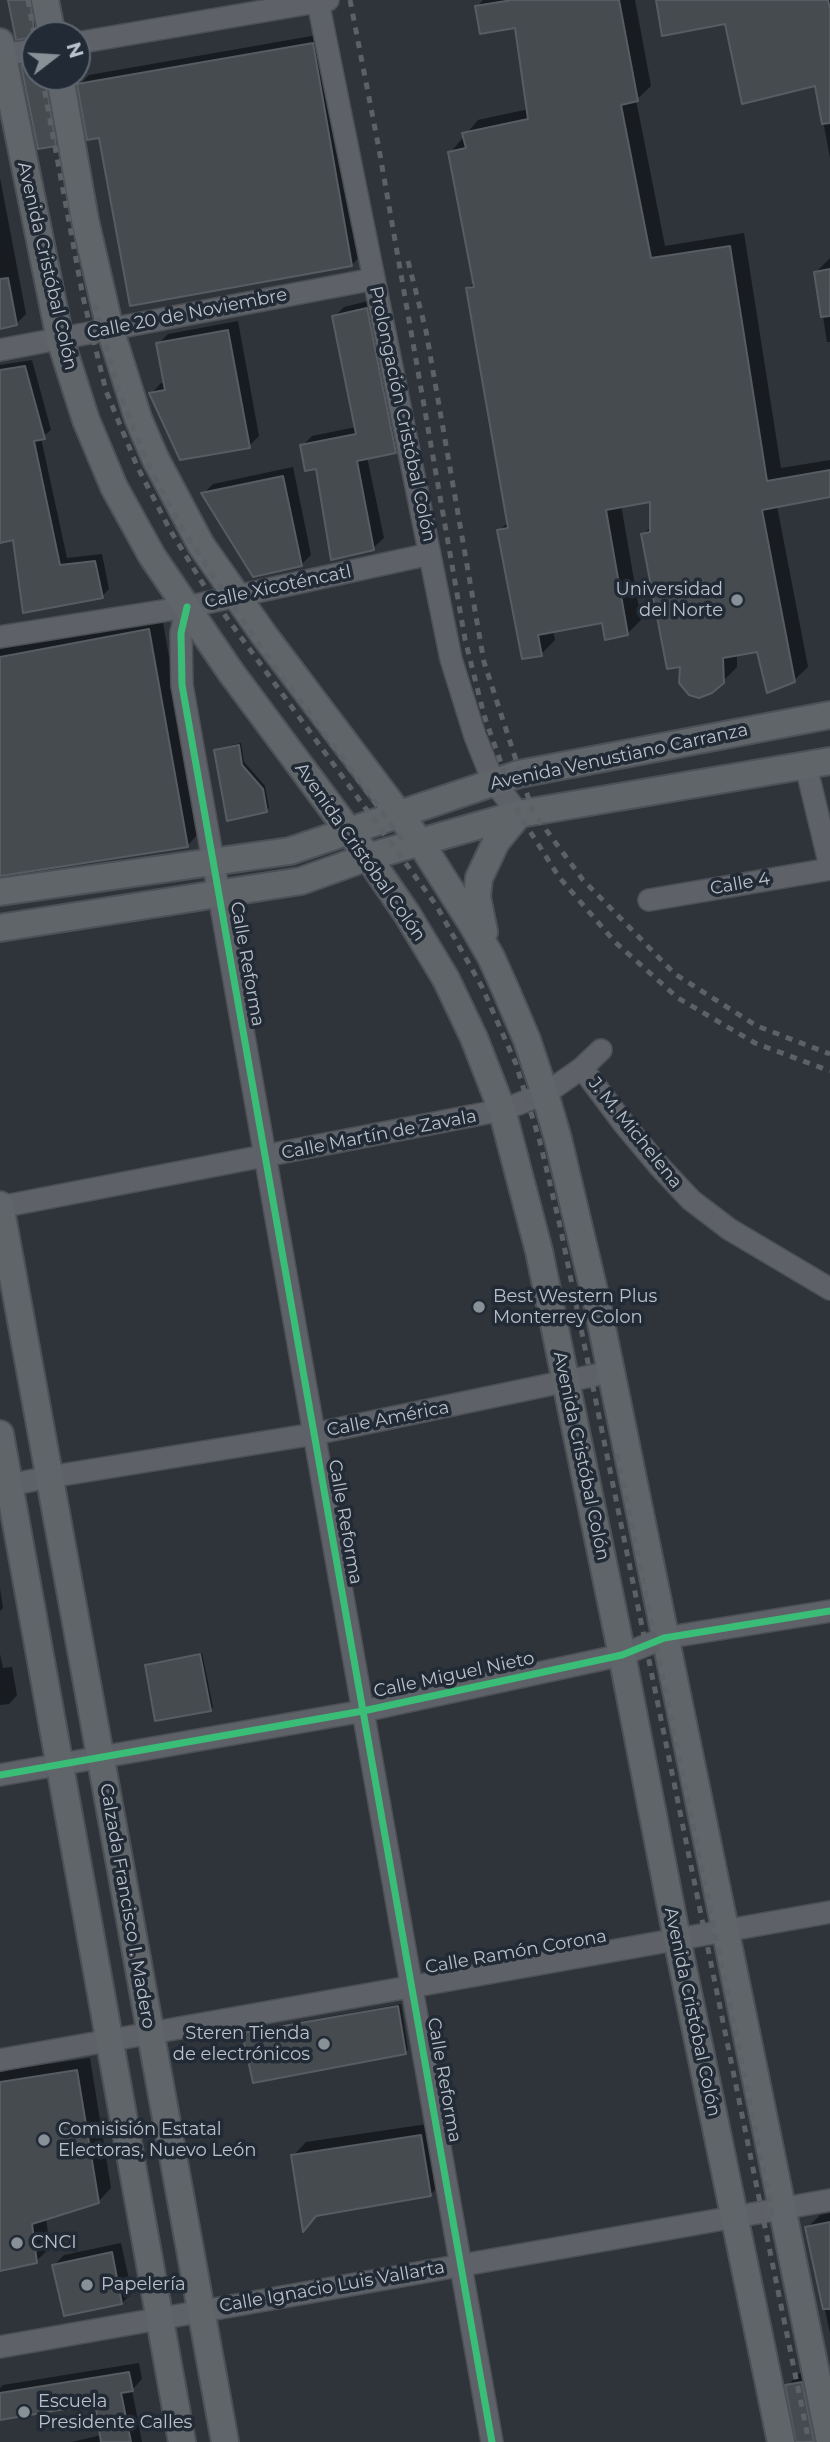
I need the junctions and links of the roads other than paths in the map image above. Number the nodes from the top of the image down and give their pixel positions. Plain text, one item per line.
1 (46, 0) edge
2 (323, 1) edge
3 (50, 21) edge
4 (91, 41) edge
5 (1, 50) edge
6 (21, 50) edge
7 (62, 91) edge
8 (374, 279) junction
9 (110, 329) junction
10 (60, 340) junction
11 (0, 350) edge
12 (430, 554) junction
13 (236, 596) junction
14 (187, 607) junction
15 (0, 637) edge
16 (830, 715) edge
17 (818, 763) edge
18 (493, 781) junction
19 (399, 814) junction
20 (519, 814) junction
21 (348, 830) junction
22 (420, 842) junction
23 (368, 857) junction
24 (213, 862) junction
25 (830, 867) edge
26 (0, 892) edge
27 (219, 894) junction
28 (649, 900) dead end
29 (0, 928) edge
30 (491, 957) junction
31 (601, 1050) dead end
32 (582, 1068) junction
33 (545, 1094) junction
34 (502, 1110) junction
35 (265, 1157) junction
36 (0, 1206) edge
37 (830, 1289) edge
38 (610, 1372) junction
39 (566, 1381) junction
40 (0, 1434) edge
41 (314, 1434) junction
42 (49, 1477) junction
43 (5, 1486) edge
44 (830, 1611) edge
45 (664, 1638) junction
46 (622, 1655) junction
47 (363, 1711) junction
48 (100, 1758) junction
49 (59, 1763) junction
50 (0, 1775) edge
51 (830, 1912) edge
52 (724, 1931) junction
53 (677, 1940) junction
54 (411, 1987) junction
55 (151, 2033) junction
56 (109, 2040) junction
57 (0, 2060) edge
58 (830, 2200) edge
59 (780, 2209) junction
60 (734, 2216) junction
61 (461, 2264) junction
62 (201, 2311) junction
63 (159, 2318) junction
64 (0, 2347) edge
65 (182, 2442) edge
66 (225, 2442) edge
67 (492, 2442) edge
68 (781, 2442) edge
69 (830, 2442) edge

1 - 3 main road
2 - 4 street
2 - 8 street, Prolongación Cristóbal Colón
5 - 6 street
5 - 10 main road, Avenida Cristóbal Colón
7 - 9 main road
8 - 9 street, Calle 20 de Noviembre
8 - 12 street, Prolongación Cristóbal Colón
9 - 10 street, Calle 20 de Noviembre
9 - 13 main road
10 - 11 street, Calle 20 de Noviembre
10 - 14 main road, Avenida Cristóbal Colón
12 - 13 street, Calle Xicoténcatl
12 - 18 street, Prolongación Cristóbal Colón
13 - 14 street, Calle Xicoténcatl
13 - 19 main road
14 - 15 street, Calle Xicoténcatl
14 - 21 main road, Avenida Cristóbal Colón
14 - 24 street, Calle Reforma
16 - 18 main road, Avenida Venustiano Carranza
17 - 20 main road, Avenida Venustiano Carranza
17 - 25 street
18 - 19 main road, Avenida Venustiano Carranza
18 - 20 street, Prolongación Cristóbal Colón
19 - 21 main road, Avenida Venustiano Carranza
19 - 22 main road
20 - 22 main road, Avenida Venustiano Carranza
20 - 30 main road
21 - 23 main road, Avenida Cristóbal Colón
21 - 24 main road, Avenida Venustiano Carranza
22 - 23 main road, Avenida Venustiano Carranza
22 - 30 main road
23 - 27 main road, Avenida Venustiano Carranza
23 - 34 main road, Avenida Cristóbal Colón
24 - 26 main road, Avenida Venustiano Carranza
24 - 27 street, Calle Reforma
25 - 28 street, Calle 4
27 - 29 main road, Avenida Venustiano Carranza
27 - 35 street, Calle Reforma
30 - 33 main road
31 - 32 street, Calle Martín de Zavala
32 - 33 street, Calle Martín de Zavala
32 - 37 street, J. M. Michelena
33 - 34 street, Calle Martín de Zavala
33 - 38 main road
34 - 35 street, Calle Martín de Zavala
34 - 39 main road, Avenida Cristóbal Colón
35 - 36 street, Calle Martín de Zavala
35 - 41 street, Calle Reforma
36 - 42 main road, Calzada Francisco I. Madero
38 - 39 street, Calle América
38 - 45 main road
39 - 41 street, Calle América
39 - 46 main road, Avenida Cristóbal Colón
40 - 43 main road
41 - 42 street, Calle América
41 - 47 street, Calle Reforma
42 - 43 street, Calle América
42 - 48 main road, Calzada Francisco I. Madero
43 - 49 main road
44 - 45 street, Calle Miguel Nieto
45 - 46 street, Calle Miguel Nieto
45 - 52 main road
46 - 47 street, Calle Miguel Nieto
46 - 53 main road, Avenida Cristóbal Colón
47 - 48 street, Calle Miguel Nieto
47 - 54 street, Calle Reforma
48 - 49 street, Calle Miguel Nieto
48 - 55 main road, Calzada Francisco I. Madero
49 - 50 street, Calle Miguel Nieto
49 - 56 main road
51 - 52 street, Calle Ramón Corona
52 - 53 street, Calle Ramón Corona
52 - 59 main road
53 - 54 street, Calle Ramón Corona
53 - 60 main road, Avenida Cristóbal Colón
54 - 55 street, Calle Ramón Corona
54 - 61 street, Calle Reforma
55 - 56 street, Calle Ramón Corona
55 - 62 main road, Calzada Francisco I. Madero
56 - 57 street, Calle Ramón Corona
56 - 63 main road
58 - 59 street, Calle Ignacio Luis Vallarta
59 - 60 street, Calle Ignacio Luis Vallarta
59 - 69 main road
60 - 61 street, Calle Ignacio Luis Vallarta
60 - 68 main road, Avenida Cristóbal Colón
61 - 62 street, Calle Ignacio Luis Vallarta
61 - 67 street, Calle Reforma
62 - 63 street, Calle Ignacio Luis Vallarta
62 - 66 main road, Calzada Francisco I. Madero
63 - 64 street, Calle Ignacio Luis Vallarta
63 - 65 main road

